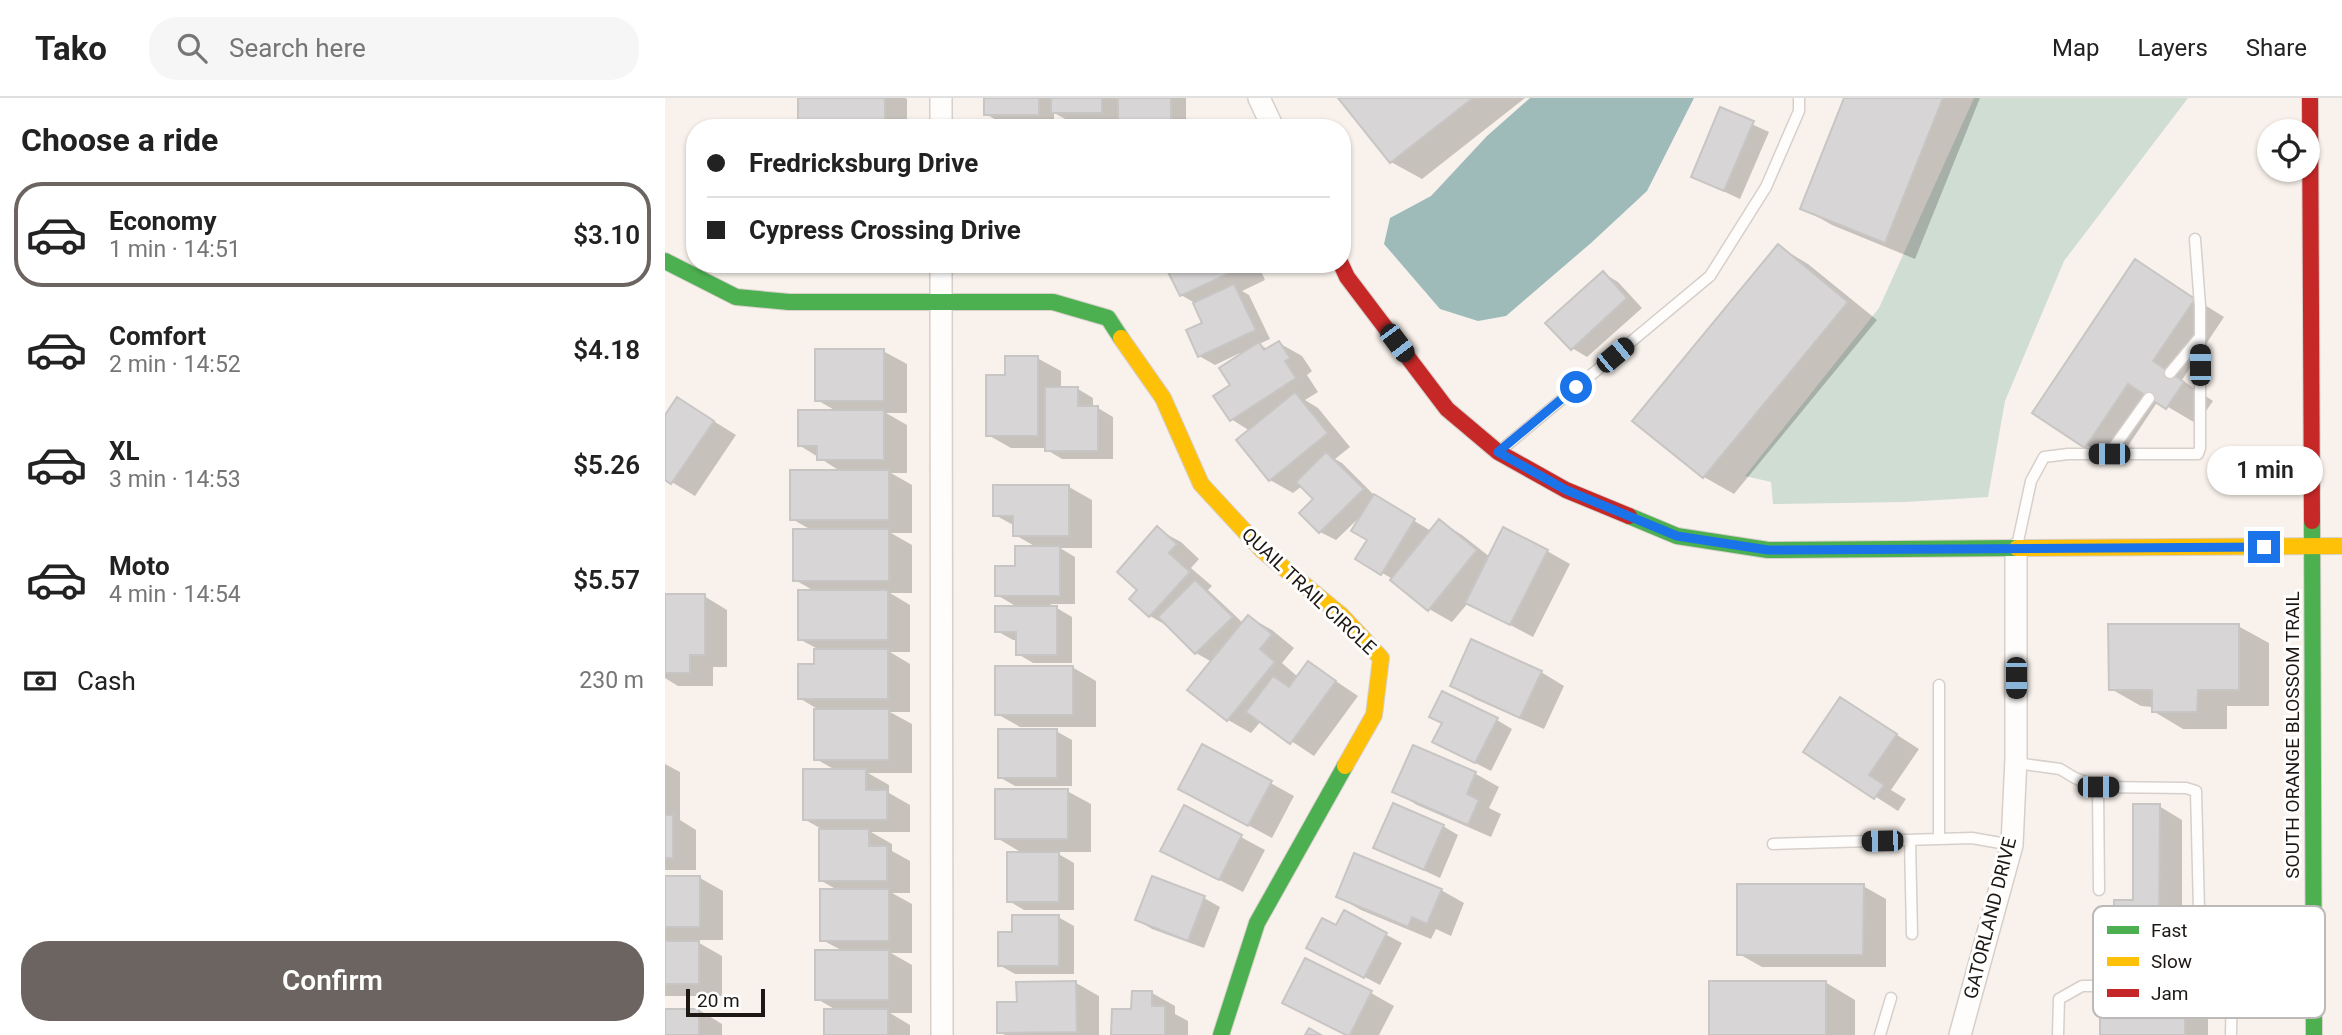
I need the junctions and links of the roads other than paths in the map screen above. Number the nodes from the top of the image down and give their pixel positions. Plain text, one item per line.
1 (941, 98) edge
2 (1259, 98) edge
3 (1799, 98) edge
4 (2310, 98) edge
5 (941, 119) edge
6 (1269, 119) edge
7 (2195, 239) dead end
8 (665, 261) edge
9 (686, 272) edge
10 (689, 273) edge
11 (941, 273) edge
12 (1345, 273) edge
13 (941, 302) junction
14 (2200, 337) junction
15 (2170, 373) dead end
16 (2149, 398) dead end
17 (1498, 452) junction
18 (2109, 454) junction
19 (2342, 546) edge
20 (2313, 547) junction
21 (2016, 549) junction
22 (1938, 685) dead end
23 (2016, 763) junction
24 (2098, 787) junction
25 (1938, 839) junction
26 (1910, 840) junction
27 (1773, 844) dead end
28 (2012, 845) junction
29 (2099, 890) dead end
30 (2199, 906) edge
31 (2314, 906) edge
32 (1912, 934) dead end
33 (2093, 986) edge
34 (1891, 998) dead end
35 (942, 1035) edge
36 (1221, 1035) edge
37 (1880, 1035) edge
38 (1960, 1035) edge
39 (2057, 1035) edge

1 - 5 street
2 - 6 street
3 - 17 lane
4 - 20 street, SOUTH ORANGE BLOSSOM TRAIL
7 - 14 lane
8 - 9 street, QUAIL TRAIL CIRCLE
10 - 13 street, QUAIL TRAIL CIRCLE
11 - 13 street
12 - 17 street
13 - 35 street
13 - 36 street, QUAIL TRAIL CIRCLE
14 - 15 lane
14 - 18 lane
16 - 18 lane
17 - 21 street
18 - 21 lane
19 - 20 street
20 - 21 street
20 - 31 street, SOUTH ORANGE BLOSSOM TRAIL
21 - 23 street, GATORLAND DRIVE
22 - 25 lane
23 - 24 lane
23 - 28 street, GATORLAND DRIVE
24 - 29 lane
24 - 30 lane
25 - 26 lane
25 - 28 lane
26 - 27 lane
26 - 32 lane
28 - 38 street, GATORLAND DRIVE
33 - 39 lane
34 - 37 lane

